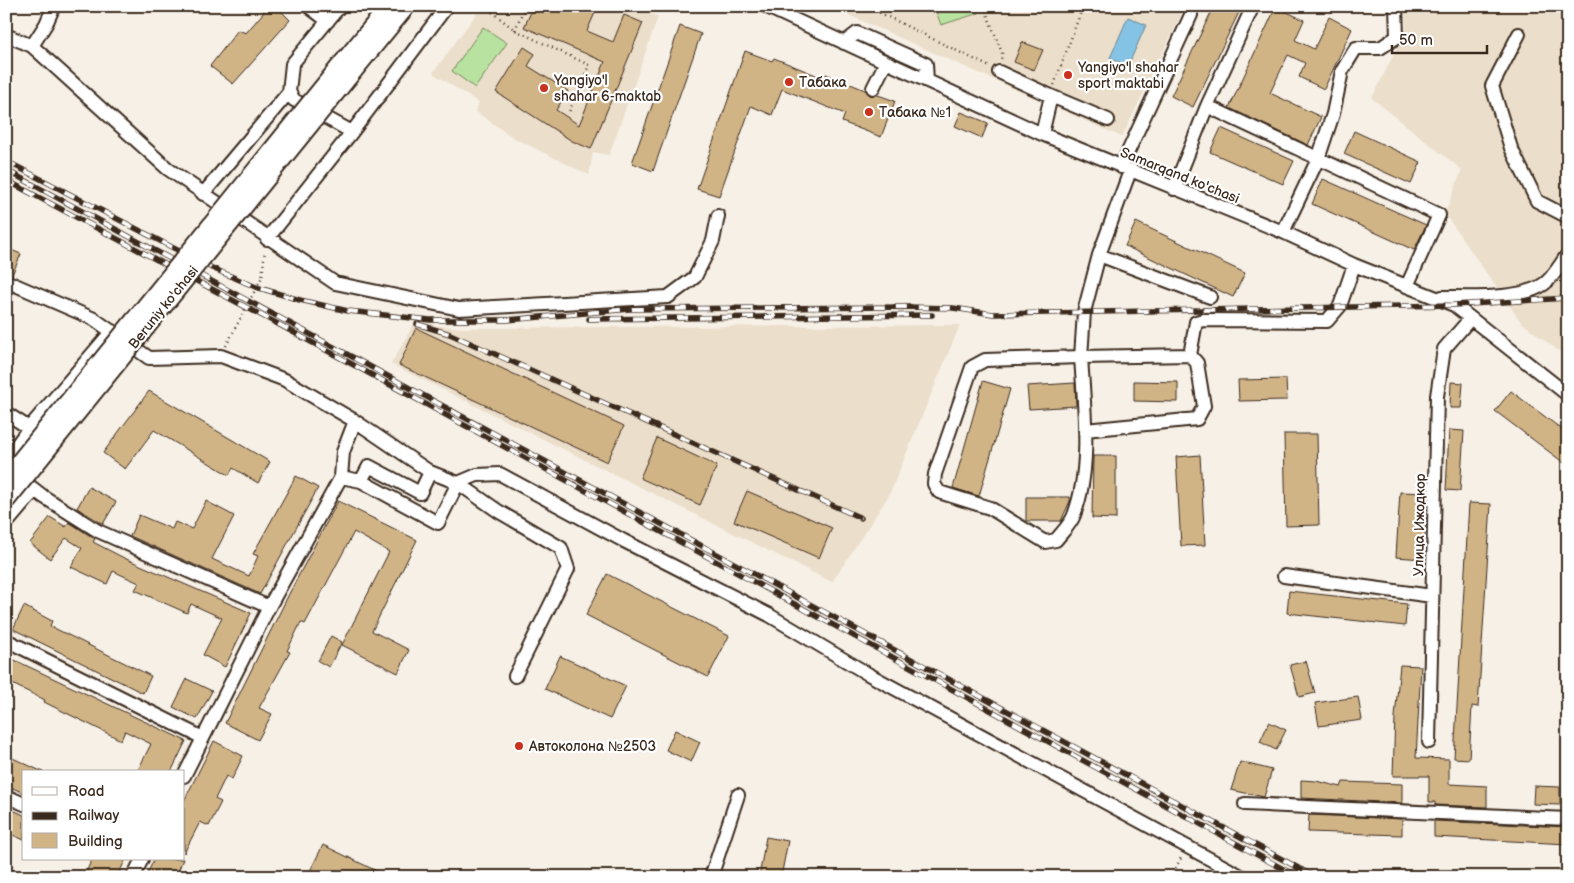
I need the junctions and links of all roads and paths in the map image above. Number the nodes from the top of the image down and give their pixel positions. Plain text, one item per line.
1 (54, 6) edge
2 (308, 6) edge
3 (340, 6) edge
4 (389, 6) edge
5 (407, 6) edge
6 (446, 6) edge
7 (484, 6) edge
8 (525, 6) edge
9 (765, 6) edge
10 (866, 6) edge
11 (984, 6) edge
12 (1083, 6) edge
13 (1191, 6) edge
14 (1252, 6) edge
15 (1396, 6) edge
16 (328, 21) junction
17 (515, 30) junction
18 (1519, 34) dead end
19 (6, 35) edge
20 (844, 43) junction
21 (32, 46) junction
22 (886, 62) junction
23 (348, 68) junction
24 (999, 72) junction
25 (927, 81) junction
26 (873, 88) dead end
27 (289, 92) junction
28 (1050, 96) junction
29 (1207, 106) junction
30 (569, 112) dead end
31 (1108, 120) dead end
32 (352, 132) junction
33 (1042, 134) junction
34 (1318, 159) junction
35 (1125, 169) junction
36 (1174, 188) junction
37 (203, 194) junction
38 (718, 216) dead end
39 (1568, 217) edge
40 (1283, 232) junction
41 (267, 239) junction
42 (1568, 254) edge
43 (1099, 255) junction
44 (1354, 265) junction
45 (6, 281) edge
46 (1407, 286) junction
47 (1432, 297) junction
48 (1210, 298) dead end
49 (1470, 318) junction
50 (112, 331) junction
51 (1190, 355) junction
52 (221, 356) junction
53 (1082, 357) junction
54 (1568, 395) edge
55 (6, 413) edge
56 (355, 421) junction
57 (29, 428) junction
58 (1085, 430) junction
59 (6, 460) edge
60 (6, 467) edge
61 (430, 472) junction
62 (341, 477) junction
63 (6, 478) edge
64 (361, 481) junction
65 (458, 483) junction
66 (35, 490) junction
67 (6, 500) edge
68 (6, 524) edge
69 (1284, 576) dead end
70 (1432, 596) junction
71 (269, 607) junction
72 (6, 640) edge
73 (515, 676) dead end
74 (203, 738) junction
75 (1429, 742) dead end
76 (185, 774) edge
77 (738, 794) dead end
78 (6, 796) edge
79 (22, 803) edge
80 (1244, 804) dead end
81 (1568, 818) edge
82 (1186, 848) junction
83 (142, 860) edge
84 (133, 877) edge
85 (711, 877) edge
86 (1171, 877) edge
87 (1243, 877) edge

1 - 21 street
2 - 16 street
3 - 16 street
4 - 23 main road, Beruniy ko'chasi
5 - 23 main road, Beruniy ko'chasi
6 - 32 street
7 - 17 path
8 - 17 path
9 - 20 street, Samarqand ko'chasi
10 - 24 path
11 - 24 path
12 - 28 path
13 - 35 street
14 - 29 street
15 - 34 street
16 - 27 street
17 - 30 path
18 - 39 street
19 - 21 street
20 - 22 street, Samarqand ko'chasi
20 - 25 street
21 - 37 street
22 - 25 street, Samarqand ko'chasi
22 - 26 street
23 - 63 main road, Beruniy ko'chasi, bridge
23 - 67 main road, Beruniy ko'chasi, bridge
24 - 28 street
25 - 33 street, Samarqand ko'chasi
27 - 32 street
27 - 37 street
28 - 31 street
28 - 33 street
29 - 34 street
29 - 36 street
32 - 41 street
33 - 35 street, Samarqand ko'chasi
34 - 40 street
34 - 46 street
35 - 36 street, Samarqand ko'chasi
35 - 43 street
36 - 40 street, Samarqand ko'chasi
37 - 41 street
38 - 41 street
40 - 44 street, Samarqand ko'chasi
41 - 52 path
42 - 47 street
43 - 48 street
43 - 53 street
44 - 46 street, Samarqand ko'chasi
44 - 51 street
45 - 50 street
46 - 47 street, Samarqand ko'chasi
47 - 49 street, Samarqand ko'chasi
49 - 54 street, Samarqand ko'chasi
49 - 70 street, Улица Ижодкор
50 - 52 street
50 - 57 street
51 - 53 street
51 - 58 street
52 - 56 street
53 - 58 street
53 - 58 street
55 - 57 street
56 - 61 street
56 - 62 street
57 - 59 street
60 - 66 street
61 - 64 street
61 - 65 street
62 - 64 street
62 - 71 street
64 - 65 street
65 - 73 street
65 - 82 street
66 - 68 street
66 - 71 street
69 - 70 street
70 - 75 street, Улица Ижодкор
71 - 74 street
72 - 74 street
74 - 76 street
77 - 85 street
78 - 79 street
80 - 81 street
82 - 86 path
82 - 87 street
83 - 84 street

